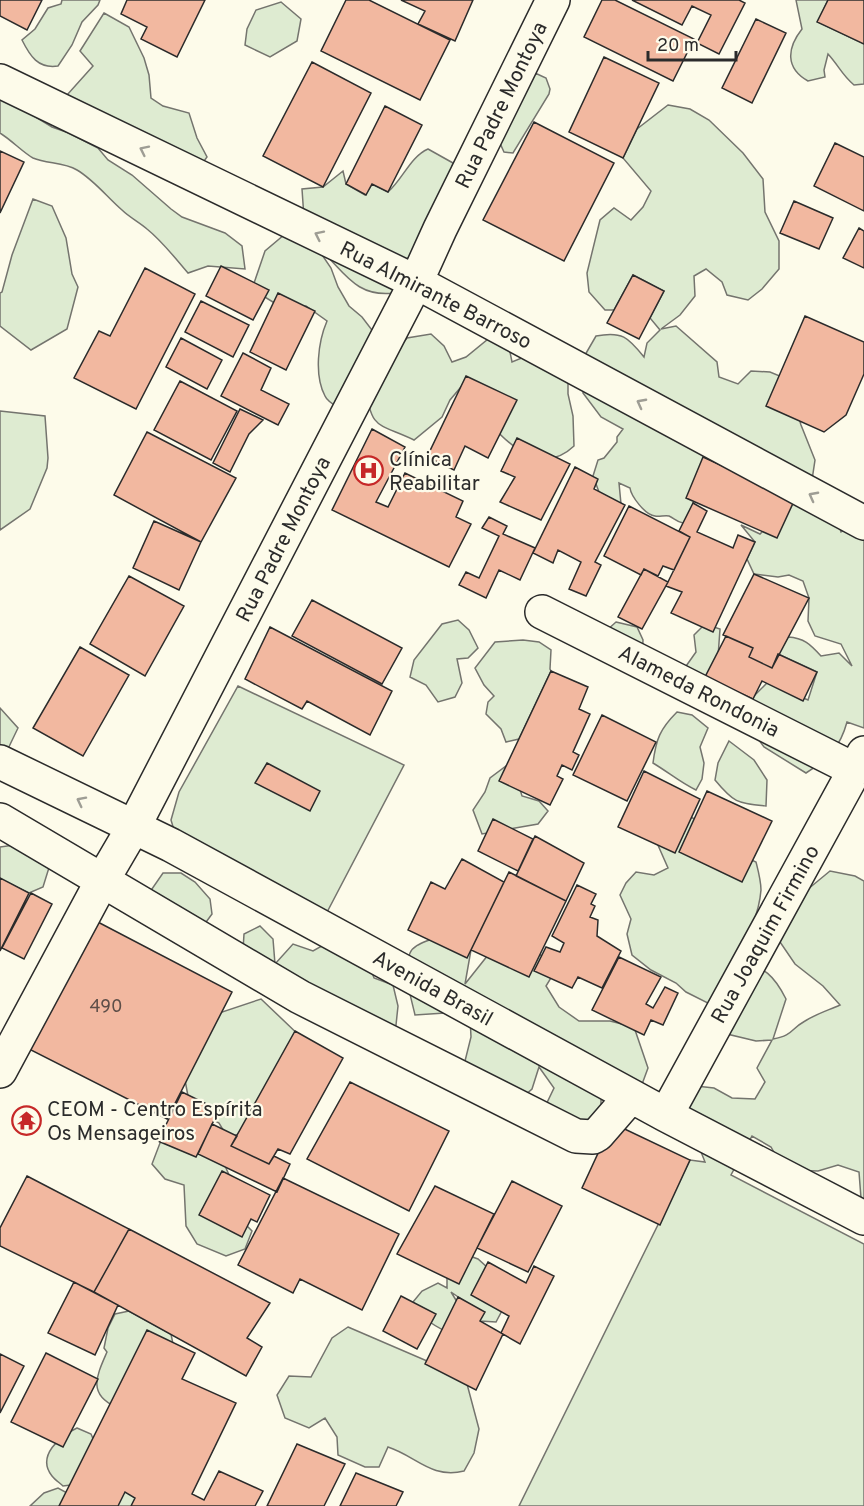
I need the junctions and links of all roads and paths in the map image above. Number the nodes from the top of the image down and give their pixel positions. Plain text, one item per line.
1 (553, 0) edge
2 (0, 81) edge
3 (416, 282) junction
4 (864, 523) edge
5 (542, 612) dead end
6 (0, 762) edge
7 (859, 762) edge
8 (0, 820) edge
9 (133, 828) junction
10 (102, 880) junction
11 (0, 1071) edge
12 (631, 1096) junction
13 (666, 1115) junction
14 (864, 1218) edge

1 - 3 street, Rua Padre Montoya
3 -> 2 street, Rua Almirante Barroso
4 -> 3 street, Rua Almirante Barroso
3 - 9 street, Rua Padre Montoya
5 - 7 street, Alameda Rondonia
9 -> 6 street, Avenida Brasil
7 - 13 street, Rua Joaquim Firmino
8 - 10 street
9 - 10 street, Rua Padre Montoya
9 - 12 street, Avenida Brasil
10 - 11 street, Rua Padre Montoya
10 - 12 street
12 - 13 street, Avenida Brasil
13 - 14 street, Avenida Brasil

